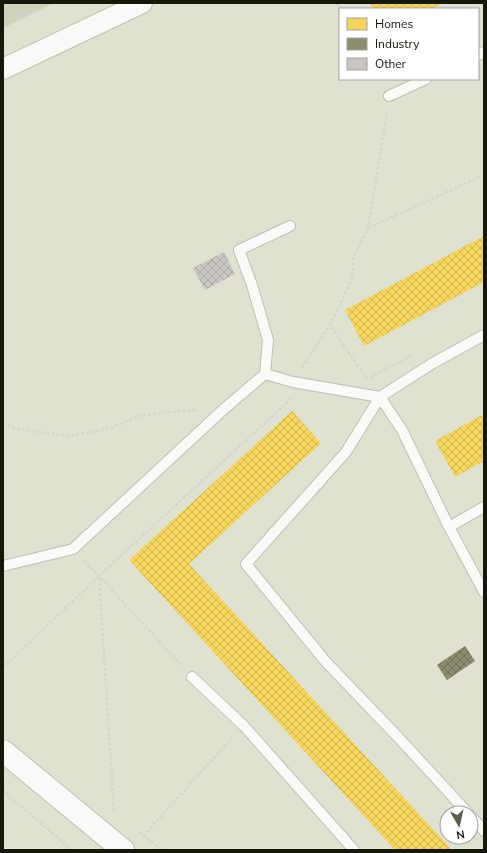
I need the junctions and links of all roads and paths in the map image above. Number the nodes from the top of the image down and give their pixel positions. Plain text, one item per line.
1 (142, 3) edge
2 (3, 69) edge
3 (424, 80) edge
4 (389, 96) joint
5 (484, 175) edge
6 (290, 226) dead end
7 (368, 228) junction
8 (330, 325) junction
9 (484, 335) edge
10 (264, 374) junction
11 (293, 382) junction
12 (380, 397) junction
13 (224, 408) junction
14 (3, 423) edge
15 (484, 507) edge
16 (449, 527) junction
17 (72, 549) junction
18 (3, 566) edge
19 (98, 576) junction
20 (484, 592) edge
21 (3, 668) edge
22 (192, 677) joint
23 (244, 726) junction
24 (3, 751) edge
25 (3, 790) edge
26 (461, 805) edge
27 (119, 817) dead end
28 (137, 831) dead end
29 (143, 836) junction
30 (72, 850) edge
31 (124, 850) edge
32 (162, 850) edge
33 (354, 850) edge

1 - 2 street
3 - 4 lane
4 - 7 path
5 - 7 path
6 - 10 lane
7 - 8 path
8 - 11 path
8 - 12 path
9 - 12 lane
10 - 11 lane
10 - 13 lane
11 - 12 lane
11 - 19 path
12 - 16 lane
12 - 26 lane
13 - 14 path
13 - 17 lane
15 - 16 lane
16 - 20 lane
17 - 18 lane
17 - 19 path
19 - 21 path
19 - 22 path
19 - 27 path
22 - 23 lane
23 - 29 path
23 - 33 lane
24 - 31 street
25 - 30 path
28 - 29 path
29 - 32 path

